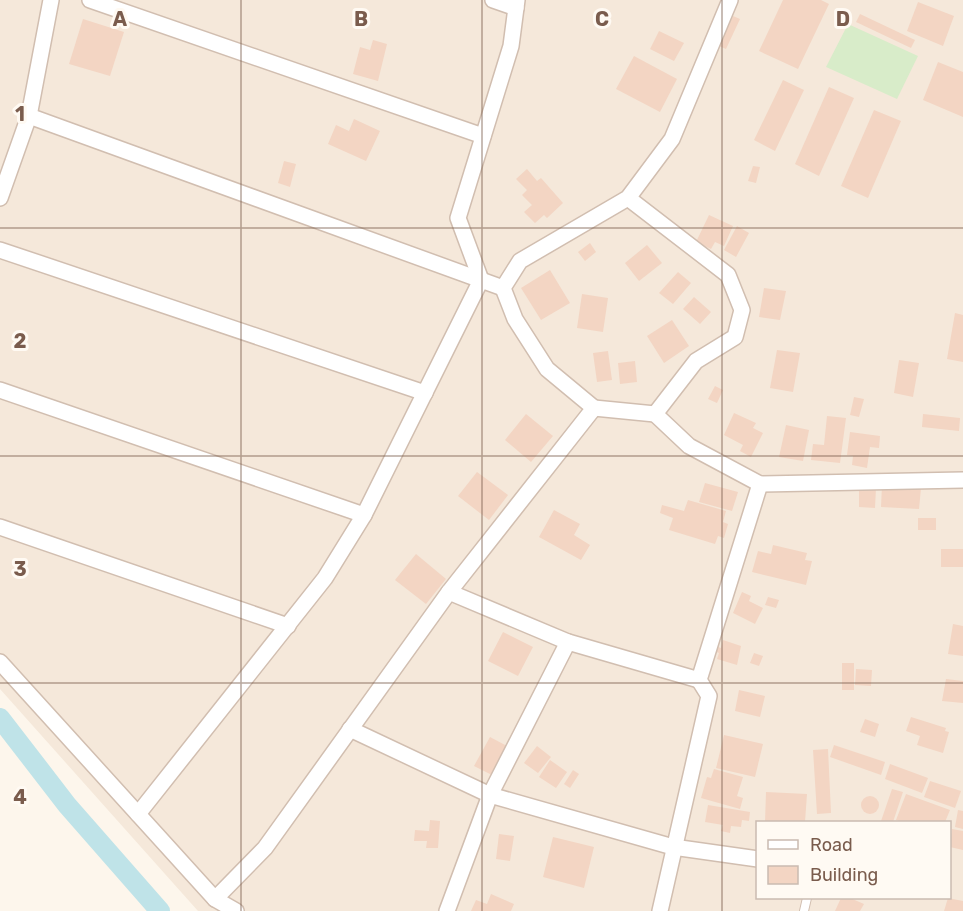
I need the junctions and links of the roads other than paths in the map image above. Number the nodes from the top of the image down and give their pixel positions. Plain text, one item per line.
1 (51, 0) edge
2 (90, 0) edge
3 (493, 0) edge
4 (730, 0) edge
5 (517, 4) edge
6 (29, 116) junction
7 (483, 136) junction
8 (0, 198) edge
9 (628, 198) junction
10 (0, 250) edge
11 (481, 280) junction
12 (503, 288) junction
13 (0, 390) edge
14 (425, 393) junction
15 (594, 408) junction
16 (656, 414) junction
17 (963, 480) edge
18 (760, 484) junction
19 (364, 515) junction
20 (0, 528) edge
21 (449, 592) junction
22 (288, 626) junction
23 (568, 642) junction
24 (0, 662) edge
25 (699, 681) junction
26 (350, 729) junction
27 (490, 795) junction
28 (138, 814) junction
29 (673, 847) junction
30 (756, 859) edge
31 (216, 905) edge
32 (236, 911) edge
33 (447, 911) edge
34 (660, 911) edge

1 - 6 street
2 - 7 street
3 - 5 street
4 - 9 street
5 - 7 street
6 - 8 street
6 - 11 street
7 - 11 street
9 - 12 street
9 - 16 street
10 - 14 street
11 - 12 street
11 - 14 street
12 - 15 street
13 - 19 street
14 - 19 street
15 - 16 street
15 - 21 street
16 - 18 street
17 - 18 street
18 - 25 street
19 - 22 street
20 - 22 street
21 - 23 street
21 - 26 street
22 - 28 street
23 - 25 street
23 - 27 street
24 - 28 street
25 - 29 street
26 - 27 street
26 - 31 street
27 - 29 street
27 - 33 street
28 - 31 street
29 - 30 street
29 - 34 street
31 - 32 street

